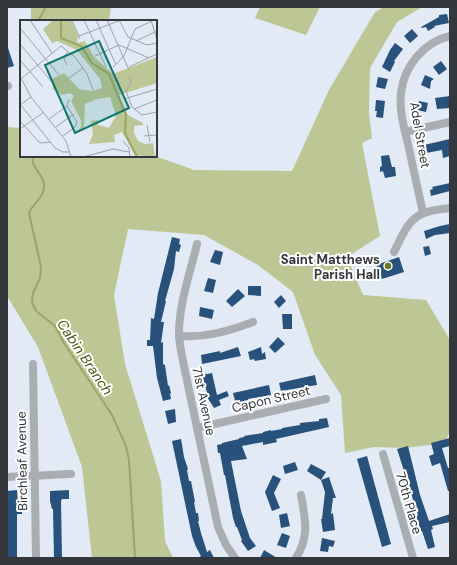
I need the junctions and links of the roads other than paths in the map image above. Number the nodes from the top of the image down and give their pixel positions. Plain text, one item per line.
1 (450, 36) edge
2 (450, 122) edge
3 (405, 132) junction
4 (450, 208) edge
5 (423, 213) junction
6 (197, 244) dead end
7 (394, 252) dead end
8 (253, 322) dead end
9 (179, 336) junction
10 (33, 364) dead end
11 (326, 399) dead end
12 (197, 428) junction
13 (383, 454) dead end
14 (71, 474) dead end
15 (34, 476) junction
16 (7, 477) edge
17 (301, 495) dead end
18 (36, 558) edge
19 (236, 558) edge
20 (296, 558) edge
21 (413, 558) edge

1 - 3 street, Adel Street
2 - 3 street
3 - 5 street, Adel Street
4 - 5 street
5 - 7 street
6 - 9 street, 71st Avenue
8 - 9 street
9 - 12 street, 71st Avenue
10 - 15 street, Birchleaf Avenue
11 - 12 street, Capon Street
12 - 19 street, 71st Avenue
13 - 21 street, 70th Place
14 - 15 street
15 - 16 street
15 - 18 street, Birchleaf Avenue
17 - 20 street

